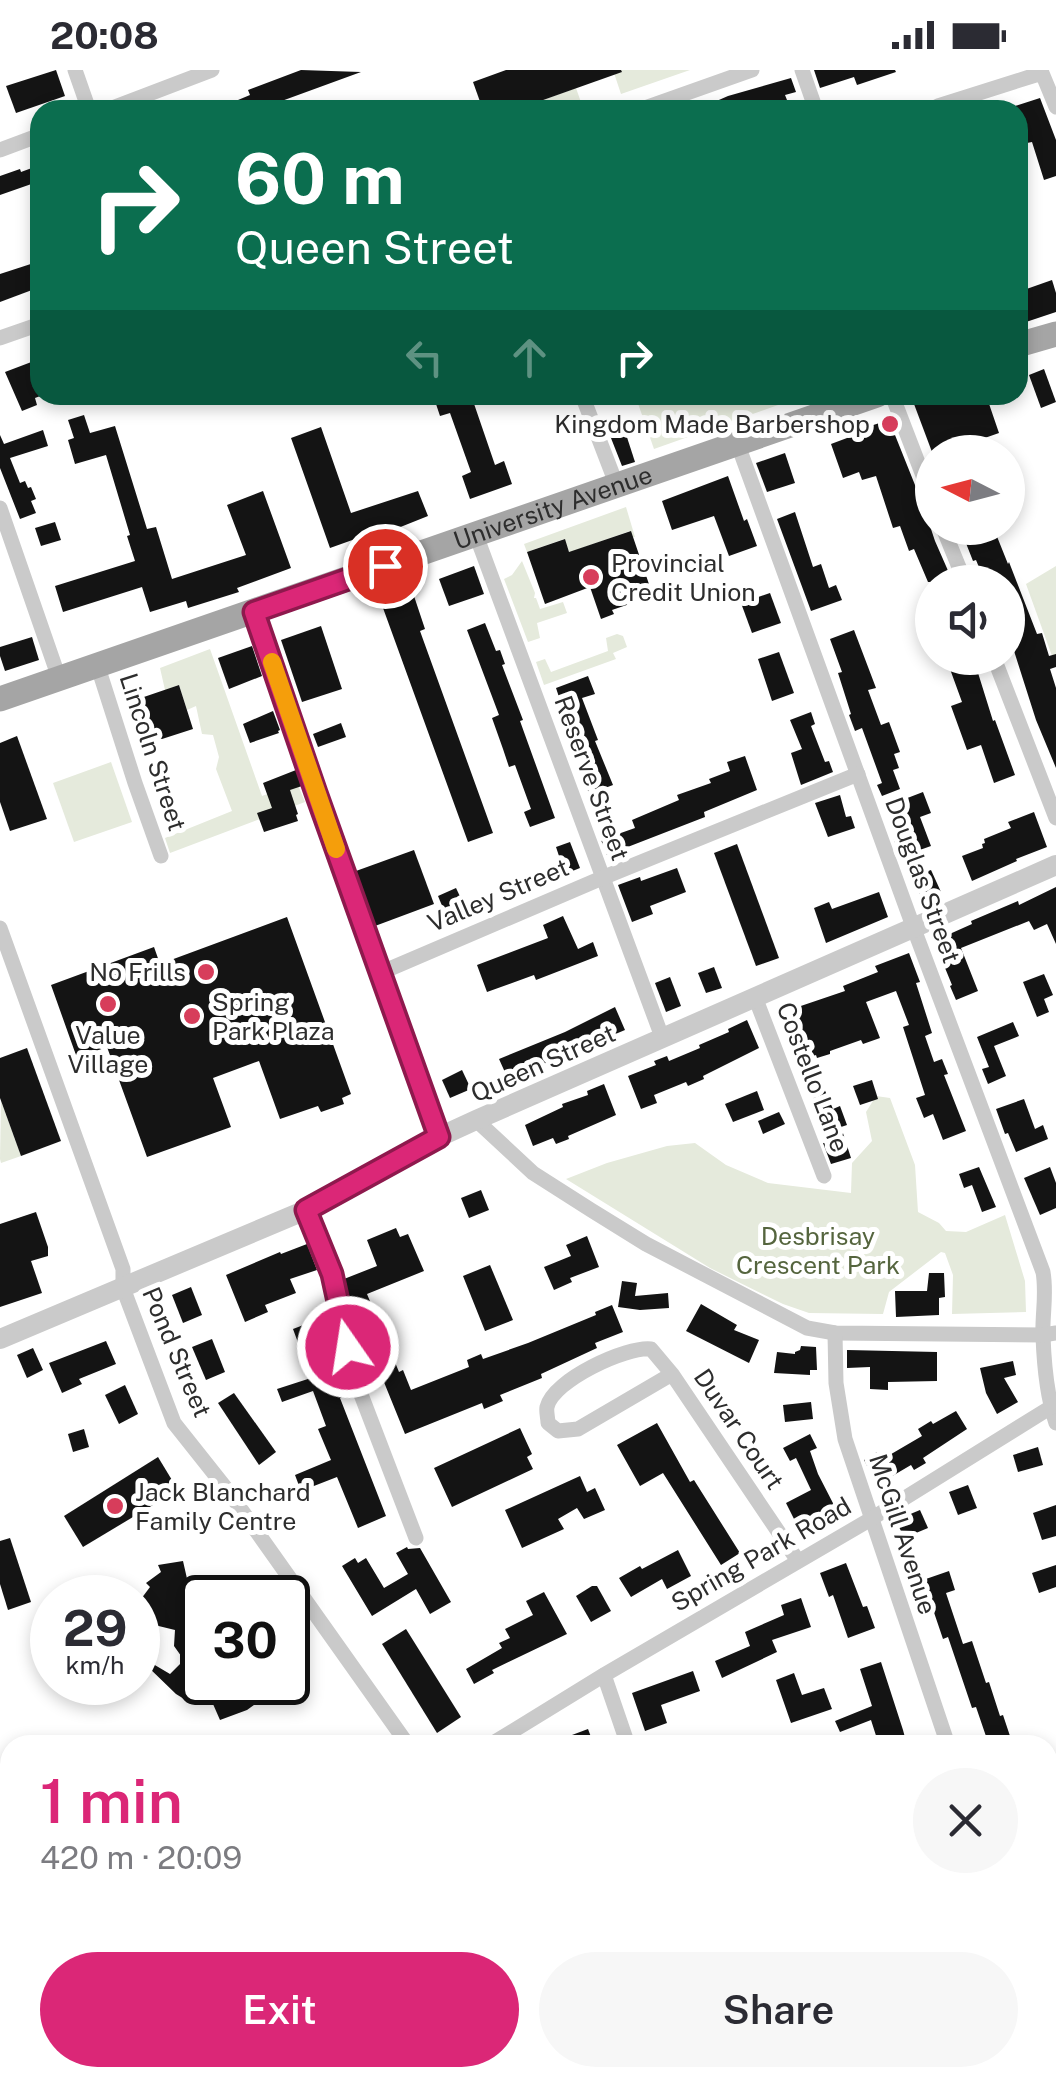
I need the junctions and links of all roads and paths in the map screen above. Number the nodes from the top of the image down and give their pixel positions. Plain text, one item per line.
1 (75, 70) edge
2 (212, 70) edge
3 (752, 70) edge
4 (802, 70) edge
5 (86, 100) edge
6 (132, 100) edge
7 (667, 100) edge
8 (812, 100) edge
9 (962, 100) edge
10 (1056, 106) edge
11 (30, 139) edge
12 (0, 150) edge
13 (30, 328) edge
14 (1056, 334) edge
15 (0, 338) edge
16 (1028, 339) edge
17 (586, 405) edge
18 (849, 405) edge
19 (896, 405) edge
20 (738, 445) junction
21 (915, 455) edge
22 (617, 486) junction
23 (1, 513) edge
24 (476, 534) junction
25 (254, 612) junction
26 (98, 664) junction
27 (1001, 675) edge
28 (59, 678) junction
29 (0, 699) edge
30 (858, 774) junction
31 (1056, 818) edge
32 (161, 856) dead end
33 (1056, 865) edge
34 (602, 878) junction
35 (0, 928) edge
36 (914, 929) junction
37 (380, 973) junction
38 (755, 996) junction
39 (662, 1037) junction
40 (476, 1120) junction
41 (439, 1137) junction
42 (824, 1176) dead end
43 (306, 1210) junction
44 (1050, 1286) edge
45 (123, 1288) junction
46 (835, 1333) junction
47 (1049, 1334) edge
48 (0, 1339) edge
49 (672, 1374) junction
50 (1054, 1412) edge
51 (871, 1519) junction
52 (416, 1538) dead end
53 (798, 1561) junction
54 (604, 1675) junction
55 (401, 1735) edge
56 (506, 1735) edge
57 (625, 1735) edge
58 (945, 1735) edge

1 - 5 street
2 - 6 street
3 - 7 street
4 - 8 street
9 - 10 street
11 - 12 street
13 - 15 street
14 - 16 main road
17 - 22 street
18 - 20 main road, University Avenue
19 - 21 street
20 - 22 main road, University Avenue
20 - 30 street, Douglas Street
22 - 24 main road, University Avenue
23 - 28 street
24 - 25 main road, University Avenue
24 - 34 street, Reserve Street
25 - 26 main road, University Avenue
25 - 37 street
26 - 28 main road, University Avenue
26 - 32 street, Lincoln Street
27 - 31 street
28 - 29 main road, University Avenue
30 - 34 street, Valley Street
30 - 36 street, Douglas Street
33 - 36 street, Queen Street
34 - 37 street, Valley Street
34 - 39 street, Reserve Street
35 - 45 street, Pond Street
36 - 38 street, Queen Street
36 - 44 street, Douglas Street
37 - 41 street
38 - 39 street, Queen Street
38 - 42 street, Costello Lane
39 - 40 street, Queen Street
40 - 41 street, Queen Street
40 - 46 street
41 - 43 street, Queen Street
43 - 45 street, Queen Street
43 - 52 street
44 - 47 street, Douglas Street
45 - 48 street, Queen Street
45 - 55 street, Pond Street
46 - 47 street
46 - 51 street, McGill Avenue
47 - 50 street, Douglas Street
49 - 49 street, Duvar Court
49 - 53 street, Duvar Court
50 - 51 street, Spring Park Road
51 - 53 street, Spring Park Road
51 - 58 street, McGill Avenue
53 - 54 street, Spring Park Road
54 - 56 street, Spring Park Road
54 - 57 street

